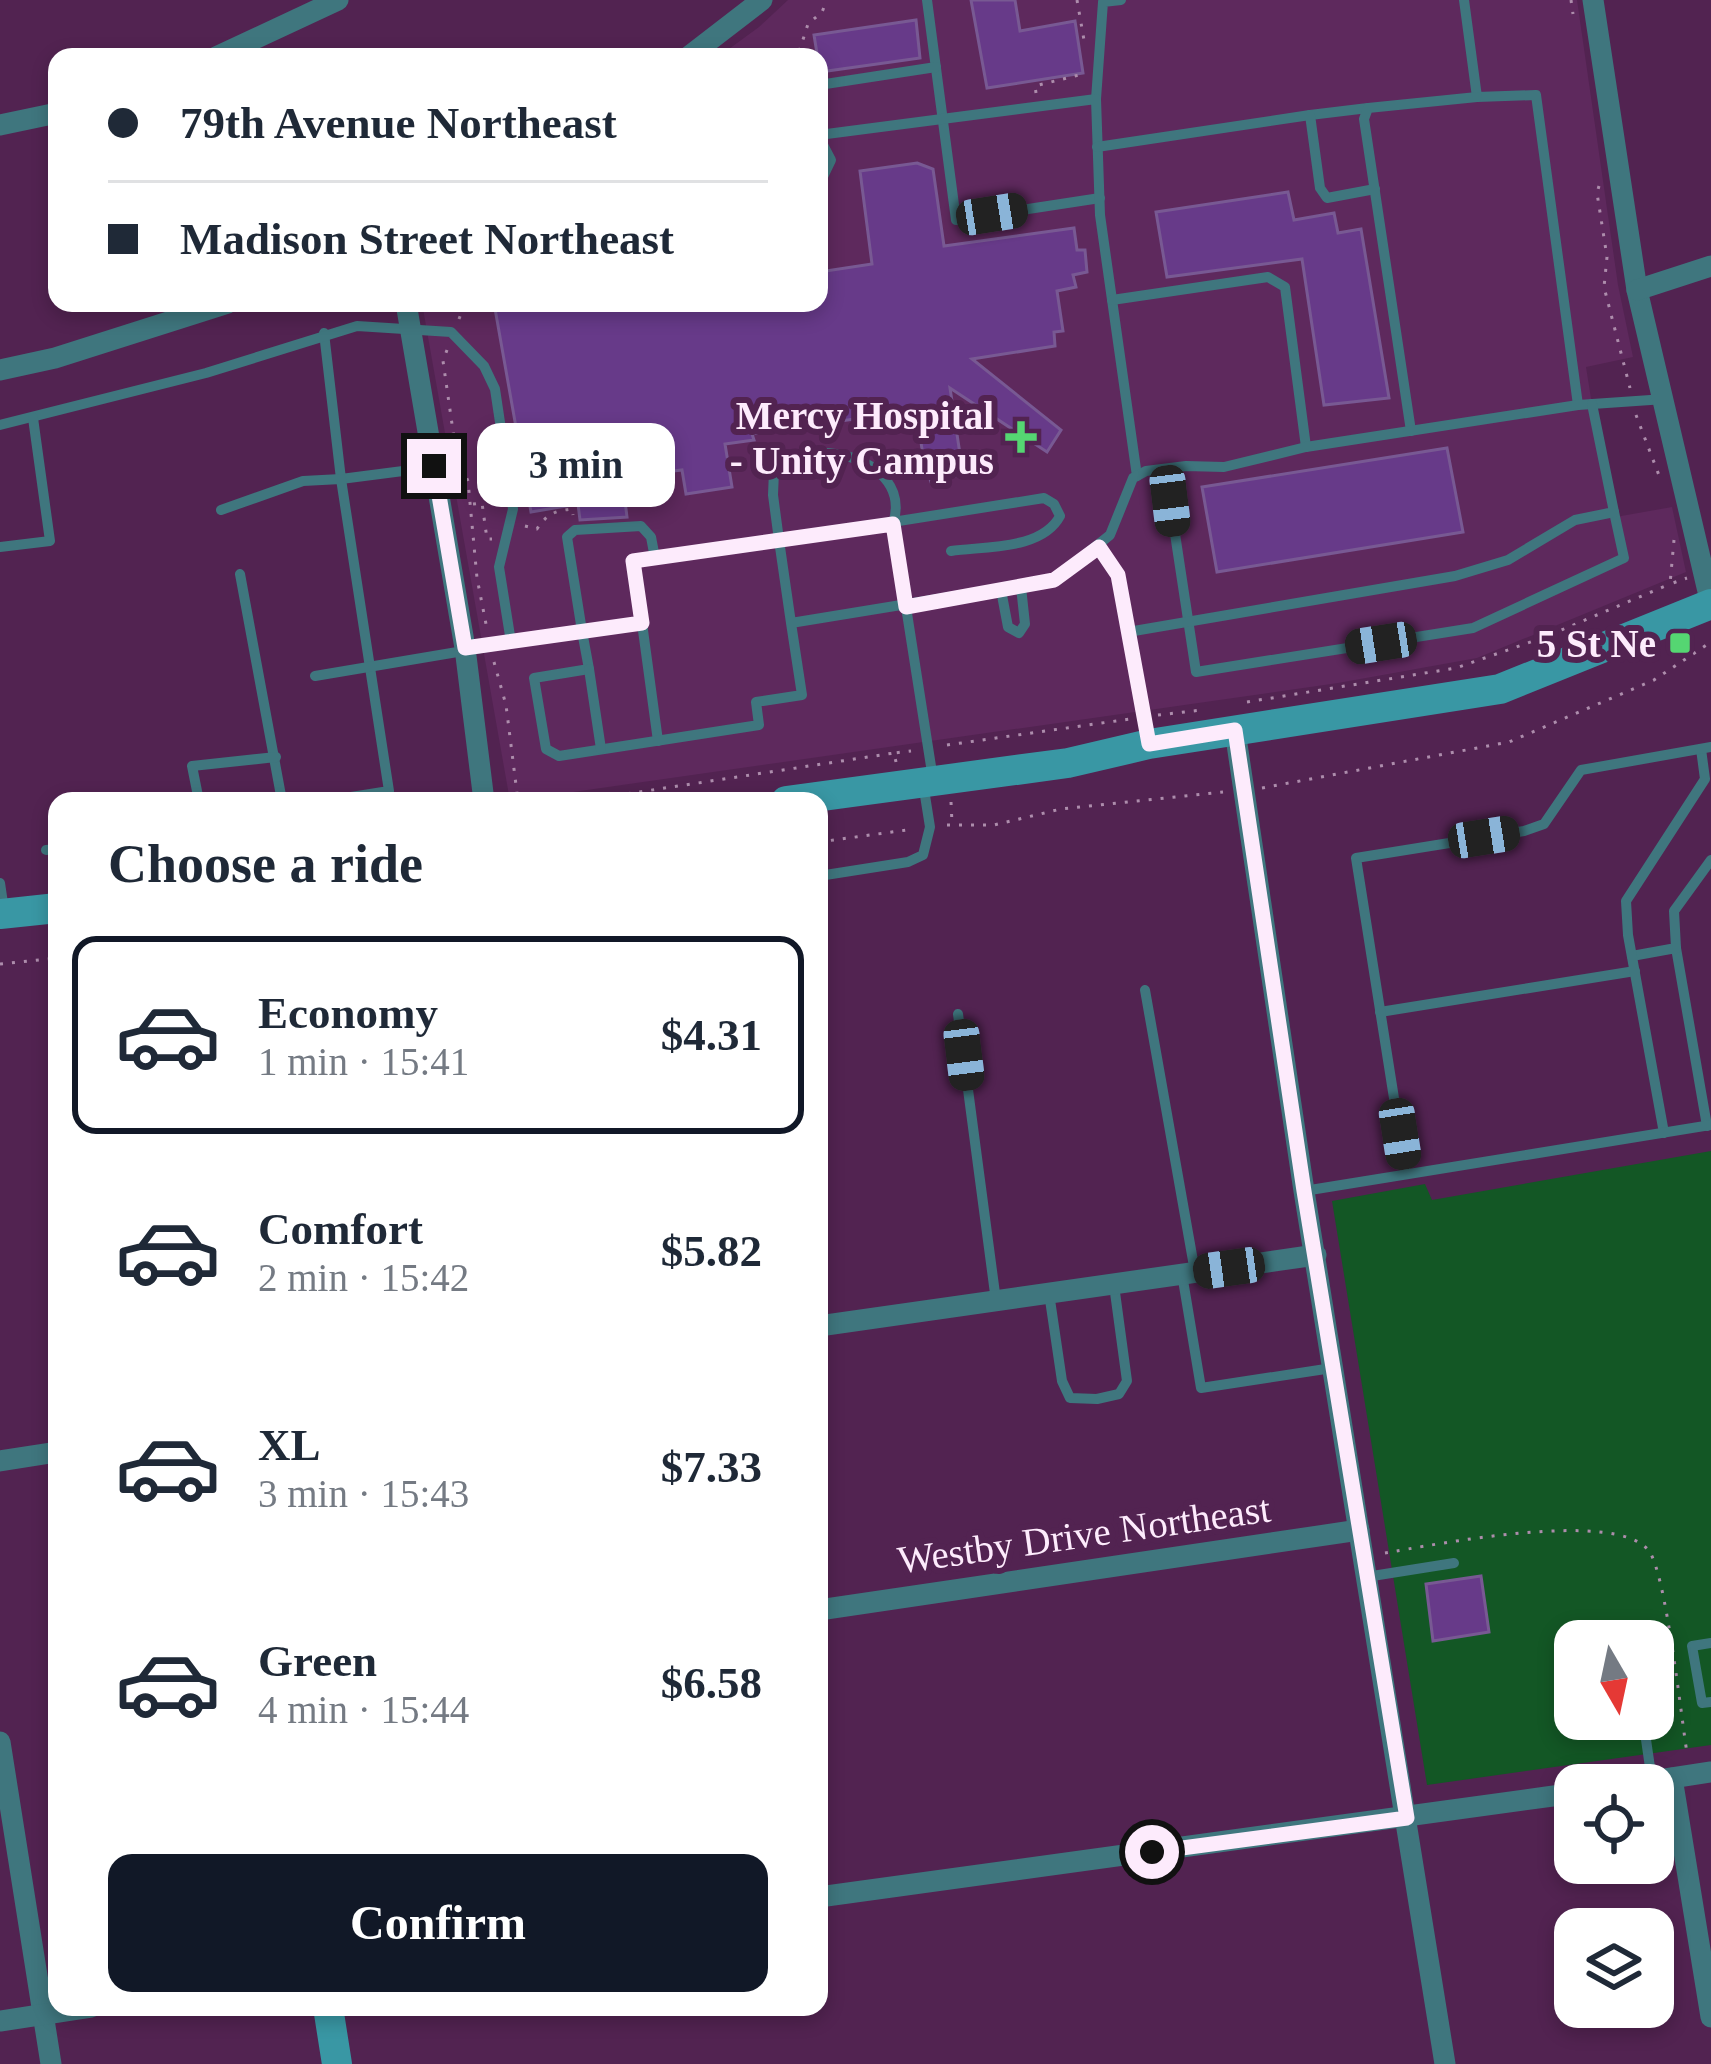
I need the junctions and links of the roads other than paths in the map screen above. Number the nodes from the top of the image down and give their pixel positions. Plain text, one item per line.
1 (338, 0) edge
2 (762, 0) edge
3 (927, 0) edge
4 (1121, 0) edge
5 (1464, 0) edge
6 (1593, 0) edge
7 (235, 48) edge
8 (700, 48) edge
9 (936, 67) junction
10 (828, 84) edge
11 (1477, 98) junction
12 (1096, 99) junction
13 (1368, 108) junction
14 (48, 115) edge
15 (1310, 116) junction
16 (943, 118) junction
17 (0, 125) edge
18 (828, 135) edge
19 (1097, 147) junction
20 (1375, 189) junction
21 (1100, 198) junction
22 (1711, 266) edge
23 (1637, 290) junction
24 (1112, 300) junction
25 (200, 312) edge
26 (407, 312) edge
27 (410, 328) junction
28 (324, 333) junction
29 (0, 370) edge
30 (1665, 399) junction
31 (1585, 405) junction
32 (33, 418) junction
33 (0, 425) edge
34 (1412, 431) junction
35 (1306, 447) junction
36 (434, 466) junction
37 (1137, 476) junction
38 (341, 479) junction
39 (1170, 501) dead end
40 (221, 510) dead end
41 (1614, 512) junction
42 (893, 524) junction
43 (778, 540) junction
44 (0, 547) edge
45 (1099, 547) junction
46 (951, 551) dead end
47 (655, 558) junction
48 (240, 574) dead end
49 (1021, 587) junction
50 (1001, 590) junction
51 (1711, 604) edge
52 (906, 607) junction
53 (1186, 622) junction
54 (642, 623) junction
55 (791, 623) junction
56 (582, 631) junction
57 (1128, 632) junction
58 (511, 642) junction
59 (465, 648) junction
60 (371, 665) junction
61 (589, 669) junction
62 (315, 676) dead end
63 (1234, 718) junction
64 (1147, 731) junction
65 (658, 741) junction
66 (1706, 748) edge
67 (601, 749) junction
68 (277, 757) junction
69 (927, 779) junction
70 (197, 792) edge
71 (280, 792) edge
72 (383, 792) edge
73 (483, 792) edge
74 (828, 794) edge
75 (1711, 860) edge
76 (828, 875) edge
77 (2, 904) edge
78 (48, 907) edge
79 (1676, 948) junction
80 (1632, 956) junction
81 (1635, 971) junction
82 (1145, 990) dead end
83 (1380, 1012) junction
84 (958, 1014) dead end
85 (1709, 1126) edge
86 (1664, 1133) junction
87 (1406, 1174) junction
88 (1304, 1191) junction
89 (1316, 1255) junction
90 (1189, 1273) junction
91 (1114, 1285) junction
92 (1049, 1293) junction
93 (996, 1301) junction
94 (828, 1325) edge
95 (1333, 1368) junction
96 (48, 1453) edge
97 (0, 1461) edge
98 (1359, 1530) junction
99 (1454, 1563) dead end
100 (1366, 1577) junction
101 (828, 1609) edge
102 (1711, 1643) edge
103 (1711, 1702) edge
104 (0, 1742) edge
105 (1711, 1772) edge
106 (1674, 1778) edge
107 (1554, 1796) edge
108 (1407, 1818) junction
109 (1674, 1838) edge
110 (828, 1896) edge
111 (48, 2013) edge
112 (43, 2014) junction
113 (330, 2016) edge
114 (1711, 2017) edge
115 (0, 2021) edge
116 (51, 2064) edge
117 (338, 2064) edge
118 (1445, 2064) edge

1 - 7 street
2 - 8 street
3 - 9 lane
4 - 12 lane
5 - 11 lane
6 - 23 street
9 - 10 lane
9 - 16 lane
11 - 13 lane
11 - 31 lane
12 - 16 lane
12 - 19 lane
13 - 15 lane
13 - 20 lane
14 - 17 street
15 - 19 lane
15 - 20 lane
16 - 18 lane
16 - 21 lane
19 - 21 lane
20 - 34 lane
21 - 24 lane
22 - 23 street
23 - 30 street
24 - 35 lane
24 - 37 lane
25 - 29 street
26 - 27 street
27 - 28 lane
27 - 36 street
27 - 58 lane
28 - 32 lane
28 - 38 lane
30 - 31 lane
30 - 51 street
31 - 34 lane
31 - 41 lane
32 - 33 lane
32 - 44 lane
34 - 35 lane
35 - 37 lane
36 - 38 lane
36 - 59 street
37 - 45 lane
38 - 40 lane
38 - 60 lane
39 - 53 lane
41 - 53 lane
41 - 53 lane
42 - 43 lane
42 - 43 lane
42 - 46 lane
42 - 52 lane
43 - 47 lane
43 - 55 lane
45 - 49 lane
45 - 57 lane
47 - 54 lane
47 - 56 lane
48 - 68 lane
49 - 50 lane
49 - 50 lane
50 - 52 lane
51 - 63 street
52 - 55 lane
52 - 69 lane
53 - 57 lane
54 - 56 lane
54 - 65 lane
55 - 65 lane
56 - 58 lane
56 - 61 lane
57 - 64 lane
58 - 59 lane
59 - 60 lane
59 - 73 street
60 - 62 lane
60 - 72 lane
61 - 67 lane
61 - 67 lane
63 - 64 street
63 - 88 street
64 - 69 street
65 - 67 lane
66 - 80 lane
66 - 83 lane
68 - 70 lane
68 - 71 lane
69 - 74 street
69 - 76 lane
75 - 79 lane
77 - 78 street
79 - 80 lane
79 - 85 lane
80 - 81 lane
81 - 83 lane
81 - 86 lane
82 - 90 lane
83 - 87 lane
84 - 93 lane
85 - 86 lane
86 - 87 lane
87 - 88 lane
88 - 89 street
89 - 90 street
89 - 95 street
90 - 91 street
90 - 95 lane
91 - 92 street
91 - 92 lane
92 - 93 street
93 - 94 street
95 - 98 street
96 - 97 street
98 - 100 street
98 - 101 street, Westby Drive Northeast
99 - 100 lane
100 - 108 street
102 - 103 lane
104 - 112 street
105 - 106 street
107 - 108 street
108 - 110 street
108 - 118 street
109 - 114 street
111 - 112 street
112 - 115 street
112 - 116 street
113 - 117 street

